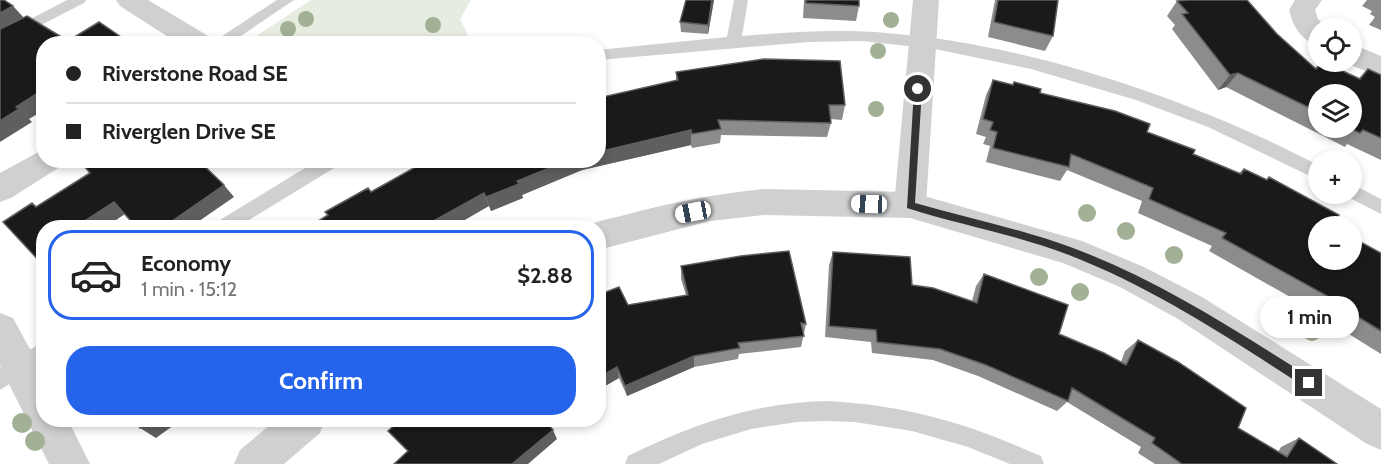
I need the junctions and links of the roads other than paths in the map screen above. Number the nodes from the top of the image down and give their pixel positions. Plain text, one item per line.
1 (79, 0) edge
2 (129, 0) edge
3 (287, 0) edge
4 (741, 0) edge
5 (926, 0) edge
6 (1309, 0) edge
7 (1308, 25) edge
8 (187, 36) edge
9 (230, 36) edge
10 (0, 41) edge
11 (734, 42) junction
12 (921, 43) junction
13 (606, 54) edge
14 (1362, 58) edge
15 (1381, 67) edge
16 (36, 167) edge
17 (320, 168) edge
18 (1308, 168) edge
19 (0, 189) edge
20 (1362, 197) edge
21 (910, 205) junction
22 (1381, 207) edge
23 (234, 220) edge
24 (606, 234) edge
25 (0, 329) edge
26 (21, 366) edge
27 (36, 397) edge
28 (50, 427) edge
29 (298, 427) edge
30 (1381, 430) edge
31 (70, 464) edge
32 (254, 464) edge
33 (636, 464) edge
34 (1033, 464) edge

1 - 10 lane
2 - 8 street
3 - 9 lane
4 - 11 lane
5 - 12 street
6 - 7 street
11 - 12 lane
11 - 13 lane
12 - 18 lane
12 - 21 street
14 - 15 street
16 - 19 street
17 - 23 lane
20 - 22 lane
21 - 24 street
21 - 30 street
25 - 26 street
26 - 27 street
28 - 31 street
29 - 32 street
33 - 34 lane

